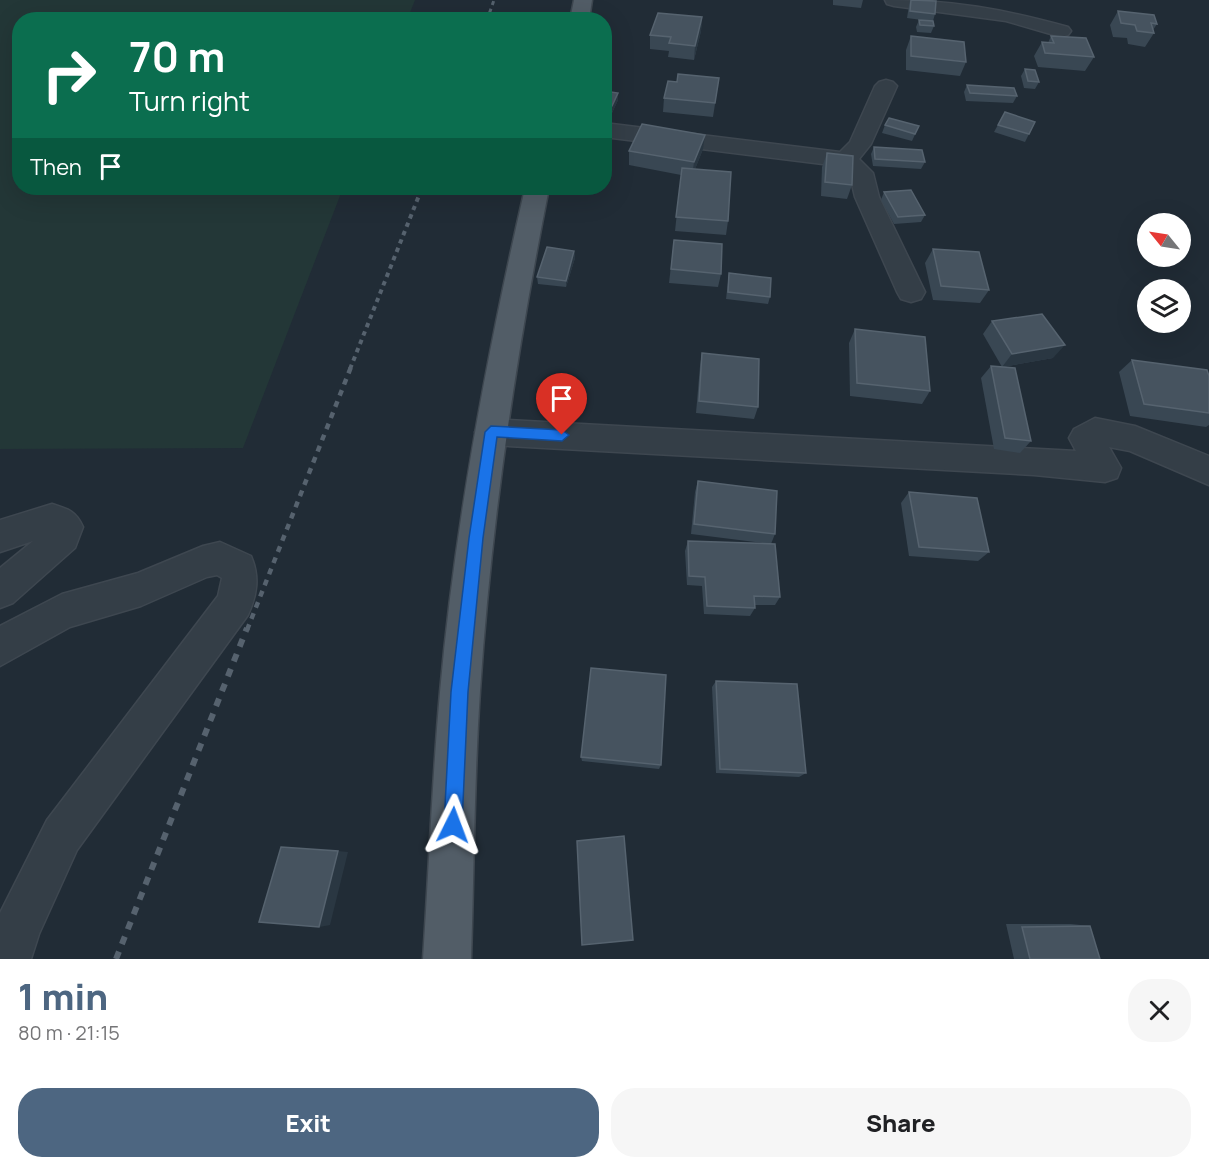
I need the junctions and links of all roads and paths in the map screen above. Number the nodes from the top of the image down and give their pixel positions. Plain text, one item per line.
1 (894, 0) edge
2 (1061, 31) dead end
3 (886, 86) dead end
4 (612, 131) edge
5 (846, 160) junction
6 (535, 195) edge
7 (910, 292) dead end
8 (491, 432) junction
9 (1209, 471) edge
10 (0, 536) edge
11 (0, 591) edge
12 (0, 647) edge
13 (7, 959) edge
14 (447, 959) edge

1 - 2 street
3 - 5 street
4 - 5 street
5 - 7 street
6 - 8 main road
8 - 9 street
8 - 14 main road
10 - 11 street
12 - 13 street

